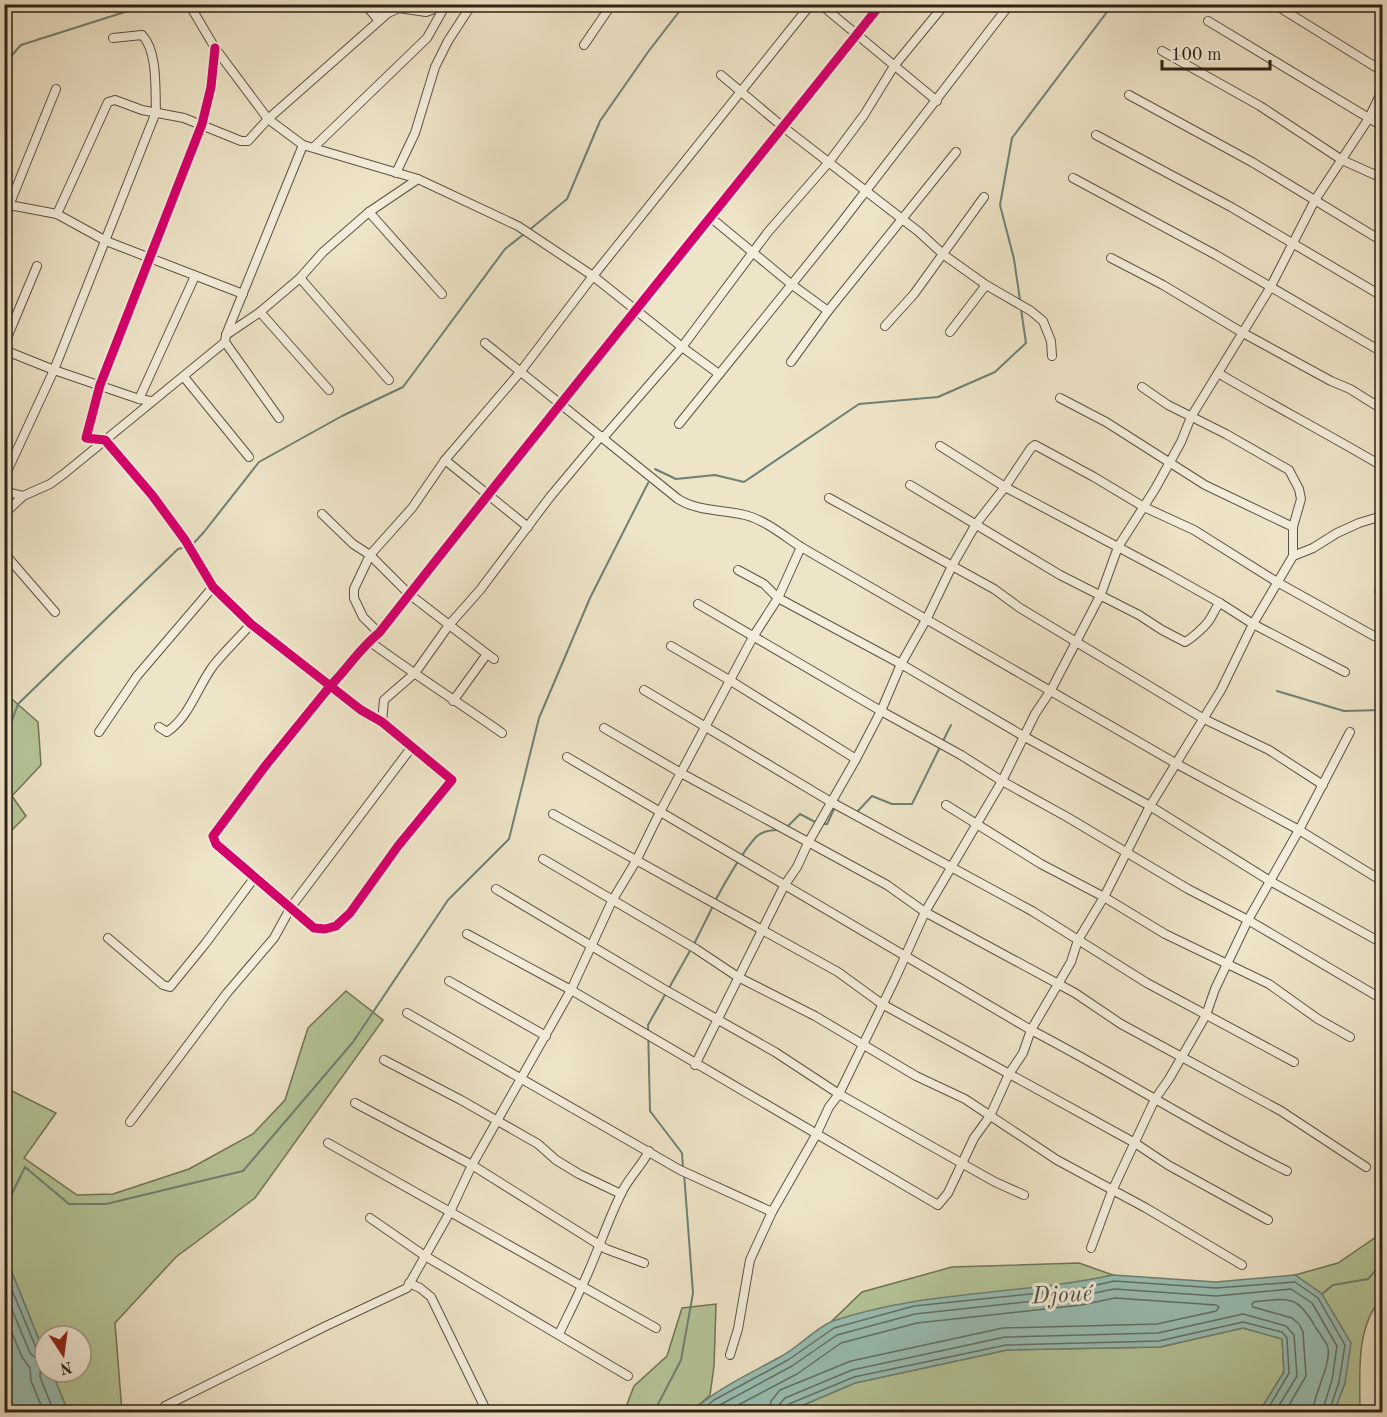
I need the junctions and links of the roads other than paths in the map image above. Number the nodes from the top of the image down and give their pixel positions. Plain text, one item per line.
1 (189, 4) edge
2 (365, 4) edge
3 (385, 4) edge
4 (472, 4) edge
5 (612, 4) edge
6 (811, 4) edge
7 (820, 4) edge
8 (880, 4) edge
9 (945, 4) edge
10 (1274, 4) edge
11 (447, 5) edge
12 (1009, 5) edge
13 (377, 18) junction
14 (1208, 21) dead end
15 (856, 35) junction
16 (113, 38) dead end
17 (584, 45) dead end
18 (215, 48) junction
19 (1162, 51) dead end
20 (894, 66) junction
21 (1383, 71) edge
22 (721, 75) dead end
23 (56, 90) dead end
24 (1383, 91) edge
25 (741, 92) junction
26 (1129, 95) dead end
27 (937, 100) junction
28 (156, 112) junction
29 (1369, 118) junction
30 (268, 119) junction
31 (202, 124) junction
32 (1383, 126) edge
33 (783, 127) junction
34 (1096, 135) dead end
35 (303, 145) junction
36 (314, 147) junction
37 (956, 152) dead end
38 (1342, 160) junction
39 (829, 162) junction
40 (396, 173) junction
41 (1073, 178) dead end
42 (1383, 178) edge
43 (417, 179) junction
44 (865, 191) junction
45 (984, 197) dead end
46 (1315, 200) junction
47 (7, 205) edge
48 (369, 212) junction
49 (57, 214) junction
50 (710, 217) junction
51 (4, 218) edge
52 (902, 219) junction
53 (105, 241) junction
54 (1383, 241) edge
55 (1293, 244) junction
56 (753, 250) junction
57 (944, 255) junction
58 (1111, 258) dead end
59 (150, 259) junction
60 (37, 266) dead end
61 (195, 276) junction
62 (593, 276) junction
63 (300, 278) junction
64 (791, 284) junction
65 (986, 285) junction
66 (1270, 288) junction
67 (243, 294) junction
68 (442, 294) dead end
69 (1383, 296) edge
70 (635, 308) junction
71 (828, 311) junction
72 (260, 312) junction
73 (885, 327) dead end
74 (950, 332) dead end
75 (1243, 333) junction
76 (225, 339) junction
77 (485, 343) dead end
78 (4, 345) edge
79 (682, 347) junction
80 (4, 350) edge
81 (1383, 352) edge
82 (1052, 356) dead end
83 (791, 362) dead end
84 (54, 370) junction
85 (521, 371) junction
86 (1218, 373) junction
87 (719, 374) junction
88 (184, 377) junction
89 (389, 380) dead end
90 (100, 385) junction
91 (1142, 387) dead end
92 (329, 390) dead end
93 (1060, 398) dead end
94 (139, 399) junction
95 (151, 401) junction
96 (561, 406) junction
97 (1383, 409) edge
98 (1191, 417) junction
99 (279, 418) dead end
100 (679, 424) dead end
101 (602, 437) junction
102 (105, 440) junction
103 (940, 446) dead end
104 (249, 457) dead end
105 (445, 460) junction
106 (1168, 462) junction
107 (1383, 466) edge
108 (4, 478) edge
109 (910, 485) dead end
110 (1005, 487) junction
111 (4, 491) edge
112 (24, 496) junction
113 (488, 496) junction
114 (829, 498) dead end
115 (1144, 507) junction
116 (4, 514) edge
117 (322, 514) dead end
118 (1383, 516) edge
119 (976, 524) junction
120 (528, 527) junction
121 (1293, 527) junction
122 (801, 547) junction
123 (1118, 547) junction
124 (4, 553) edge
125 (370, 555) junction
126 (1293, 556) junction
127 (952, 566) junction
128 (738, 570) dead end
129 (1277, 582) junction
130 (213, 587) junction
131 (409, 594) junction
132 (1101, 594) junction
133 (778, 598) junction
134 (1220, 603) junction
135 (698, 604) dead end
136 (55, 612) dead end
137 (927, 618) junction
138 (251, 624) junction
139 (1253, 624) junction
140 (449, 625) junction
141 (379, 633) junction
142 (1374, 636) dead end
143 (753, 637) junction
144 (369, 641) junction
145 (1075, 641) junction
146 (671, 646) dead end
147 (901, 664) junction
148 (1345, 672) dead end
149 (415, 673) junction
150 (731, 681) junction
151 (331, 685) junction
152 (644, 690) dead end
153 (1051, 690) junction
154 (453, 701) junction
155 (882, 711) junction
156 (1204, 719) junction
157 (382, 722) junction
158 (159, 727) dead end
159 (706, 727) junction
160 (603, 728) dead end
161 (99, 732) dead end
162 (1350, 732) dead end
163 (502, 733) dead end
164 (1025, 737) junction
165 (411, 748) junction
166 (567, 757) dead end
167 (856, 759) junction
168 (1177, 764) junction
169 (681, 773) junction
170 (1002, 781) junction
171 (1323, 785) junction
172 (831, 802) junction
173 (946, 805) dead end
174 (1150, 807) junction
175 (660, 812) junction
176 (553, 814) dead end
177 (977, 825) junction
178 (1299, 830) junction
179 (808, 843) junction
180 (1126, 853) junction
181 (543, 859) dead end
182 (636, 861) junction
183 (950, 867) junction
184 (255, 877) junction
185 (1270, 880) junction
186 (1383, 881) edge
187 (784, 886) junction
188 (496, 890) dead end
189 (1104, 897) junction
190 (612, 901) junction
191 (291, 907) junction
192 (925, 912) junction
193 (1248, 920) junction
194 (762, 931) junction
195 (467, 934) dead end
196 (108, 938) dead end
197 (1078, 940) junction
198 (1383, 943) edge
199 (591, 945) junction
200 (906, 955) junction
201 (1228, 964) junction
202 (738, 977) junction
203 (449, 981) dead end
204 (1058, 984) junction
205 (571, 990) junction
206 (1383, 999) edge
207 (882, 1004) junction
208 (407, 1013) dead end
209 (1206, 1015) junction
210 (718, 1018) junction
211 (1031, 1030) junction
212 (546, 1036) junction
213 (1350, 1037) dead end
214 (862, 1044) junction
215 (1182, 1058) junction
216 (384, 1060) dead end
217 (1294, 1062) dead end
218 (695, 1065) junction
219 (1009, 1074) junction
220 (521, 1078) junction
221 (839, 1094) junction
222 (1155, 1099) junction
223 (355, 1103) dead end
224 (990, 1116) junction
225 (497, 1120) junction
226 (130, 1122) dead end
227 (816, 1135) junction
228 (328, 1143) dead end
229 (1135, 1143) junction
230 (649, 1151) junction
231 (961, 1163) junction
232 (472, 1165) junction
233 (1366, 1167) dead end
234 (1287, 1171) dead end
235 (1112, 1191) junction
236 (621, 1194) junction
237 (1024, 1195) dead end
238 (450, 1212) junction
239 (772, 1212) junction
240 (370, 1218) dead end
241 (1268, 1220) dead end
242 (598, 1244) junction
243 (1091, 1248) dead end
244 (425, 1256) junction
245 (644, 1263) dead end
246 (1242, 1264) dead end
247 (409, 1283) junction
248 (582, 1287) junction
249 (656, 1329) dead end
250 (559, 1334) junction
251 (730, 1355) dead end
252 (628, 1376) dead end
253 (165, 1406) dead end
254 (488, 1413) edge

1 - 18 street
2 - 13 street
3 - 13 street
4 - 40 street
5 - 17 street
6 - 25 street
7 - 15 street
8 - 15 street
9 - 20 street
10 - 21 street
11 - 13 street
11 - 36 street
12 - 27 street
13 - 30 street
14 - 29 street
15 - 20 street
15 - 33 street
16 - 28 street
18 - 30 street
18 - 31 street
19 - 38 street
20 - 27 street
20 - 39 street
22 - 25 street
23 - 47 street
24 - 29 street
25 - 33 street
25 - 62 street
26 - 46 street
27 - 44 street
28 - 31 street
28 - 49 street
28 - 53 street
29 - 32 street
29 - 38 street
30 - 31 street
30 - 35 street
31 - 59 street
33 - 39 street
33 - 50 street
34 - 55 street
35 - 36 street
35 - 67 street
36 - 40 street
37 - 52 street
38 - 42 street
38 - 46 street
39 - 44 street
39 - 56 street
40 - 43 street
41 - 66 street
43 - 48 street
43 - 62 street
44 - 52 street
44 - 64 street
45 - 57 street
46 - 54 street
46 - 55 street
47 - 49 street
47 - 51 street
48 - 63 street
48 - 68 street
49 - 53 street
50 - 56 street
50 - 70 street
52 - 57 street
52 - 71 street
53 - 59 street
53 - 84 street
55 - 66 street
55 - 69 street
56 - 64 street
56 - 79 street
57 - 65 street
57 - 73 street
58 - 75 street
59 - 61 street
59 - 90 street
60 - 78 street
61 - 67 street
61 - 94 street
62 - 70 street
62 - 85 street
63 - 72 street
63 - 89 street
64 - 71 street
64 - 87 street
65 - 74 street
65 - 82 street
66 - 75 street
66 - 81 street
67 - 76 street
70 - 79 street
70 - 96 street
71 - 83 street
72 - 76 street
72 - 92 street
75 - 86 street
75 - 97 street
76 - 88 street
76 - 99 street
77 - 85 street
79 - 87 street
79 - 101 street
80 - 84 street
84 - 90 street
84 - 108 street
85 - 96 street
85 - 105 street
86 - 98 street
86 - 107 street
87 - 100 street
88 - 95 street
88 - 104 street
90 - 94 street
90 - 102 street
91 - 98 street
93 - 106 street
94 - 95 street
95 - 102 street
96 - 101 street
96 - 113 street
98 - 106 street
98 - 121 street
101 - 120 street
101 - 122 street
102 - 112 street
102 - 130 street
103 - 110 street
105 - 113 street
105 - 125 street
106 - 115 street
106 - 121 street
109 - 119 street
110 - 115 street
110 - 119 street
110 - 123 street
111 - 112 street
112 - 116 street
113 - 120 street
113 - 131 street
114 - 127 street
115 - 123 street
115 - 129 street
117 - 125 street
118 - 126 street
119 - 127 street
119 - 132 street
120 - 140 street
121 - 126 street
122 - 133 street
122 - 137 street
123 - 132 street
123 - 134 street
124 - 136 street
125 - 131 street
125 - 141 street
126 - 129 street
127 - 137 street
127 - 145 street
128 - 133 street
129 - 139 street
129 - 142 street
130 - 138 street
130 - 161 street
131 - 140 street
131 - 141 street
132 - 134 street
132 - 145 street
133 - 143 street
133 - 147 street
134 - 139 street
135 - 143 street
137 - 147 street
137 - 153 street
138 - 151 street
138 - 158 street
139 - 148 street
139 - 156 street
140 - 149 street
140 - 154 street
141 - 144 street
143 - 150 street
143 - 155 street
144 - 149 street
144 - 151 street
145 - 153 street
145 - 156 street
146 - 150 street
147 - 155 street
147 - 164 street
149 - 154 street
149 - 157 street
150 - 159 street
150 - 167 street
151 - 157 street
151 - 184 street
152 - 159 street
153 - 164 street
153 - 168 street
154 - 163 street
155 - 167 street
155 - 170 street
156 - 168 street
156 - 171 street
157 - 165 street
159 - 169 street
159 - 172 street
160 - 169 street
162 - 171 street
164 - 170 street
164 - 174 street
165 - 191 street
165 - 191 street
166 - 175 street
167 - 172 street
168 - 174 street
168 - 178 street
169 - 175 street
169 - 179 street
170 - 177 street
170 - 180 street
171 - 178 street
172 - 179 street
172 - 183 street
173 - 177 street
174 - 180 street
174 - 185 street
175 - 182 street
175 - 187 street
176 - 182 street
177 - 183 street
177 - 189 street
178 - 185 street
178 - 186 street
179 - 187 street
179 - 192 street
180 - 189 street
180 - 193 street
181 - 190 street
182 - 190 street
182 - 194 street
183 - 192 street
183 - 197 street
184 - 191 street
184 - 196 street
185 - 193 street
185 - 198 street
187 - 194 street
187 - 200 street
188 - 199 street
189 - 197 street
189 - 201 street
190 - 199 street
190 - 202 street
191 - 226 street
192 - 200 street
192 - 204 street
193 - 201 street
193 - 206 street
194 - 202 street
194 - 207 street
195 - 205 street
197 - 204 street
197 - 209 street
199 - 205 street
199 - 210 street
200 - 207 street
200 - 211 street
201 - 209 street
201 - 213 street
202 - 210 street
202 - 214 street
203 - 212 street
204 - 211 street
204 - 215 street
205 - 212 street
205 - 218 street
207 - 214 street
207 - 219 street
208 - 220 street
209 - 215 street
209 - 217 street
210 - 218 street
210 - 221 street
211 - 219 street
211 - 222 street
212 - 220 street
214 - 221 street
214 - 224 street
215 - 222 street
215 - 233 street
216 - 225 street
218 - 227 street
219 - 224 street
219 - 229 street
220 - 225 street
220 - 230 street
221 - 227 street
221 - 231 street
222 - 229 street
222 - 234 street
223 - 232 street
224 - 231 street
224 - 235 street
225 - 232 street
225 - 236 street
227 - 231 street
227 - 239 street
228 - 238 street
229 - 235 street
229 - 241 street
230 - 236 street
230 - 239 street
231 - 237 street
232 - 238 street
232 - 242 street
235 - 243 street
235 - 246 street
236 - 242 street
238 - 244 street
238 - 248 street
239 - 251 street
240 - 244 street
242 - 245 street
242 - 248 street
244 - 247 street
244 - 250 street
247 - 253 street
247 - 254 street
248 - 249 street
248 - 250 street
250 - 252 street

